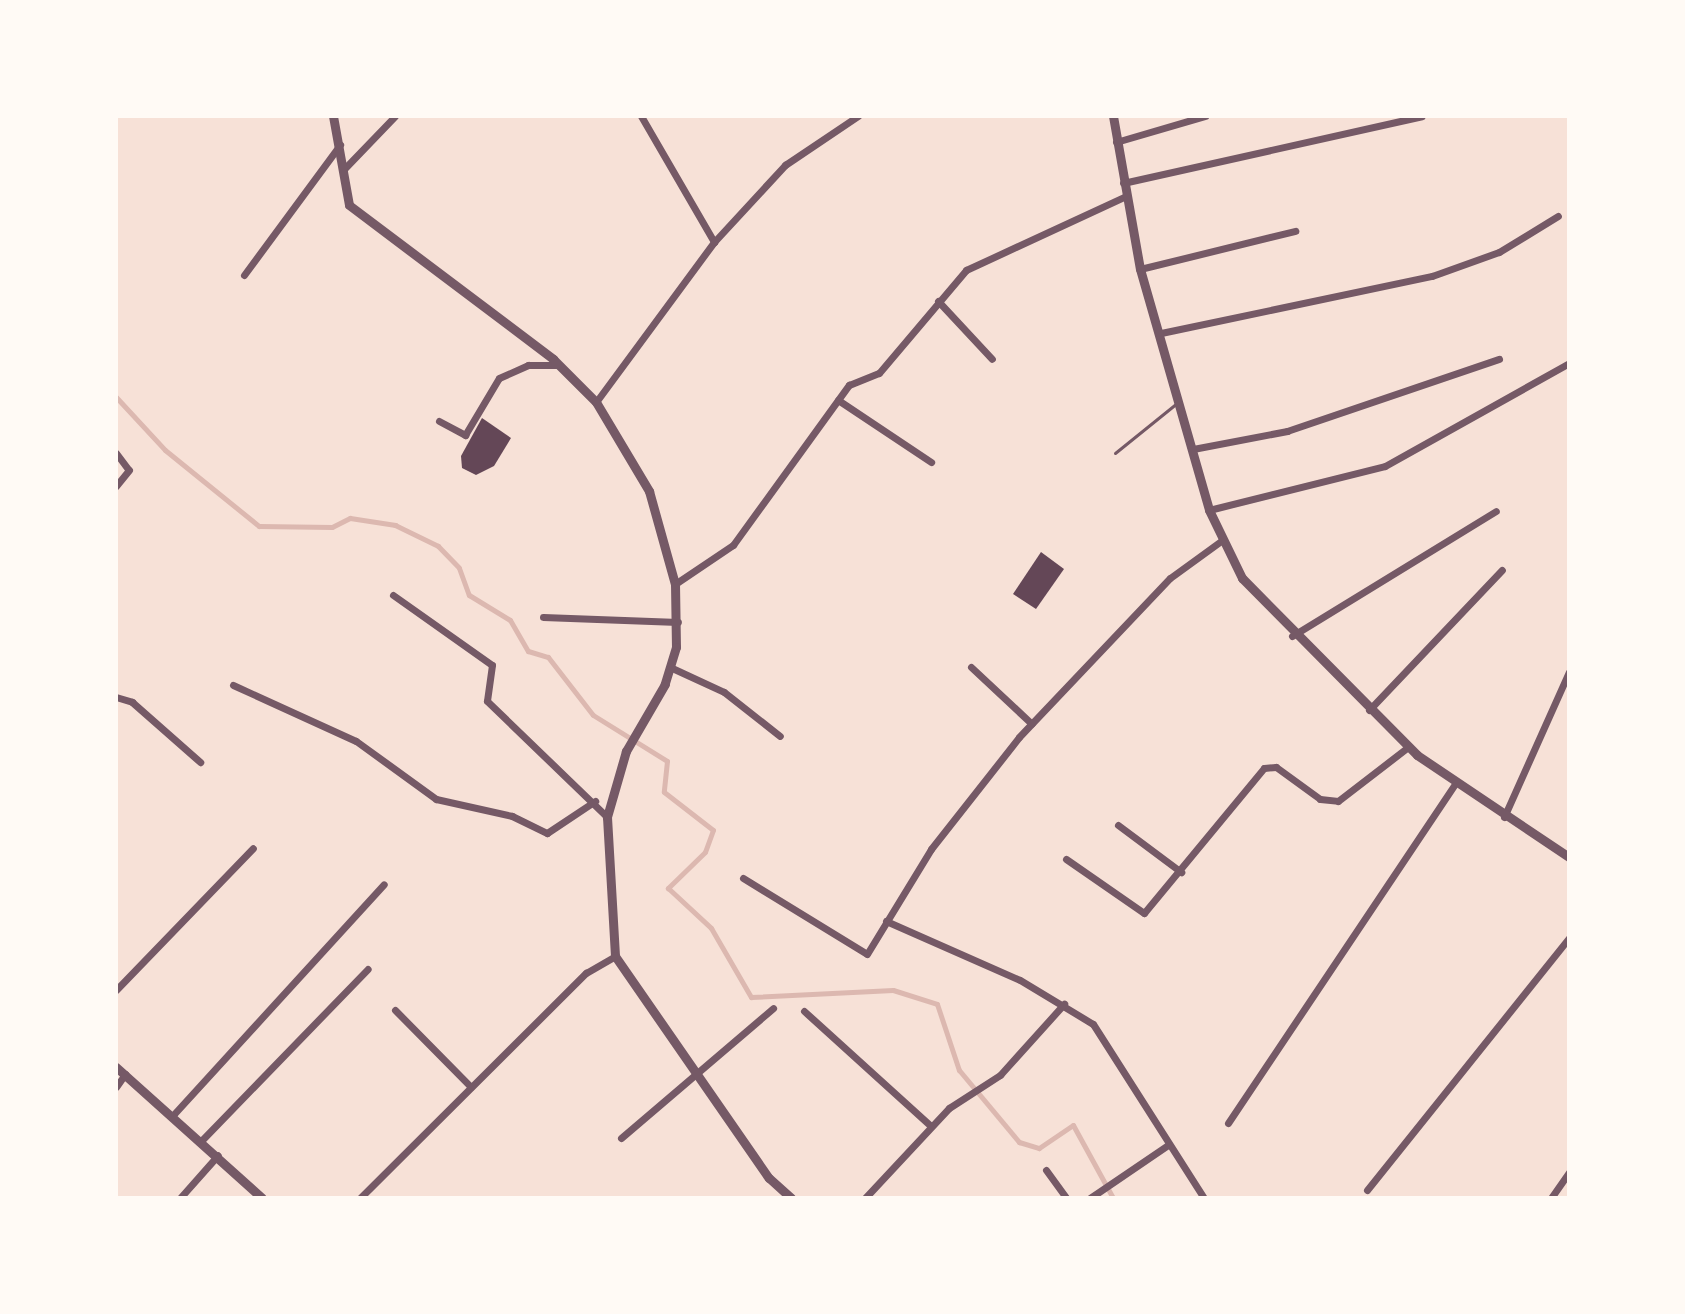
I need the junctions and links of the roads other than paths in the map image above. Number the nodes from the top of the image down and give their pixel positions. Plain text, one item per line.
1 (333, 116) edge
2 (395, 116) edge
3 (641, 116) edge
4 (858, 116) edge
5 (1113, 116) edge
6 (1205, 116) edge
7 (1422, 116) edge
8 (1116, 142) junction
9 (340, 145) junction
10 (345, 168) junction
11 (1123, 183) junction
12 (1126, 196) junction
13 (1558, 216) dead end
14 (1295, 231) dead end
15 (714, 242) junction
16 (1140, 269) junction
17 (244, 275) dead end
18 (938, 301) junction
19 (1161, 333) junction
20 (992, 359) dead end
21 (1499, 359) dead end
22 (1569, 363) edge
23 (558, 365) junction
24 (838, 400) junction
25 (1180, 400) junction
26 (596, 402) junction
27 (439, 421) dead end
28 (1193, 449) junction
29 (116, 453) edge
30 (1115, 453) dead end
31 (931, 462) dead end
32 (116, 486) edge
33 (1209, 510) junction
34 (1496, 511) dead end
35 (1221, 541) junction
36 (1502, 570) dead end
37 (675, 584) junction
38 (393, 595) dead end
39 (543, 617) dead end
40 (678, 622) junction
41 (1292, 636) junction
42 (971, 667) dead end
43 (672, 668) junction
44 (1569, 672) edge
45 (233, 685) dead end
46 (116, 697) edge
47 (1369, 710) junction
48 (1032, 724) junction
49 (780, 736) dead end
50 (1408, 747) junction
51 (200, 762) dead end
52 (1456, 783) junction
53 (595, 801) junction
54 (607, 817) junction
55 (1504, 817) junction
56 (1118, 825) dead end
57 (253, 848) dead end
58 (1569, 857) edge
59 (1066, 859) dead end
60 (1181, 872) junction
61 (743, 878) dead end
62 (384, 884) dead end
63 (886, 921) junction
64 (1569, 938) edge
65 (615, 956) junction
66 (368, 969) dead end
67 (116, 990) edge
68 (1064, 1004) junction
69 (773, 1008) dead end
70 (395, 1010) dead end
71 (804, 1011) dead end
72 (116, 1067) edge
73 (698, 1073) junction
74 (125, 1074) junction
75 (116, 1087) edge
76 (471, 1087) junction
77 (174, 1114) junction
78 (1228, 1123) dead end
79 (931, 1126) junction
80 (621, 1138) dead end
81 (202, 1140) junction
82 (1168, 1145) junction
83 (218, 1155) junction
84 (1046, 1170) dead end
85 (1569, 1172) edge
86 (1367, 1190) dead end
87 (180, 1198) edge
88 (262, 1198) edge
89 (360, 1198) edge
90 (791, 1198) edge
91 (865, 1198) edge
92 (1066, 1198) edge
93 (1090, 1198) edge
94 (1204, 1198) edge
95 (1551, 1198) edge

1 - 9 street
2 - 10 street
3 - 15 street
4 - 15 street
5 - 8 street
6 - 8 street
7 - 11 street
8 - 11 street
9 - 10 street
9 - 17 street
10 - 23 street
11 - 12 street
12 - 16 street
12 - 18 street
13 - 19 street
14 - 16 street
15 - 26 street
16 - 19 street
18 - 20 street
18 - 24 street
19 - 25 street
21 - 28 street
22 - 33 street
23 - 26 street
23 - 27 street
24 - 31 street
24 - 37 street
25 - 28 street
25 - 30 lane
26 - 37 street
28 - 33 street
29 - 32 street
33 - 35 street
34 - 41 street
35 - 41 street
35 - 48 street
36 - 47 street
37 - 40 street
38 - 53 street
39 - 40 street
40 - 43 street
41 - 47 street
42 - 48 street
43 - 49 street
43 - 54 street
44 - 55 street
45 - 53 street
46 - 51 street
47 - 50 street
48 - 63 street
50 - 52 street
50 - 60 street
52 - 55 street
52 - 78 street
53 - 54 street
54 - 65 street
55 - 58 street
56 - 60 street
57 - 67 street
59 - 60 street
61 - 63 street
62 - 77 street
63 - 68 street
64 - 86 street
65 - 73 street
65 - 76 street
66 - 81 street
68 - 79 street
68 - 82 street
69 - 73 street
70 - 76 street
71 - 79 street
72 - 74 street
73 - 80 street
73 - 90 street
74 - 75 street
74 - 77 street
76 - 89 street
77 - 81 street
79 - 91 street
81 - 83 street
82 - 93 street
82 - 94 street
83 - 87 street
83 - 88 street
84 - 92 street
85 - 95 street

